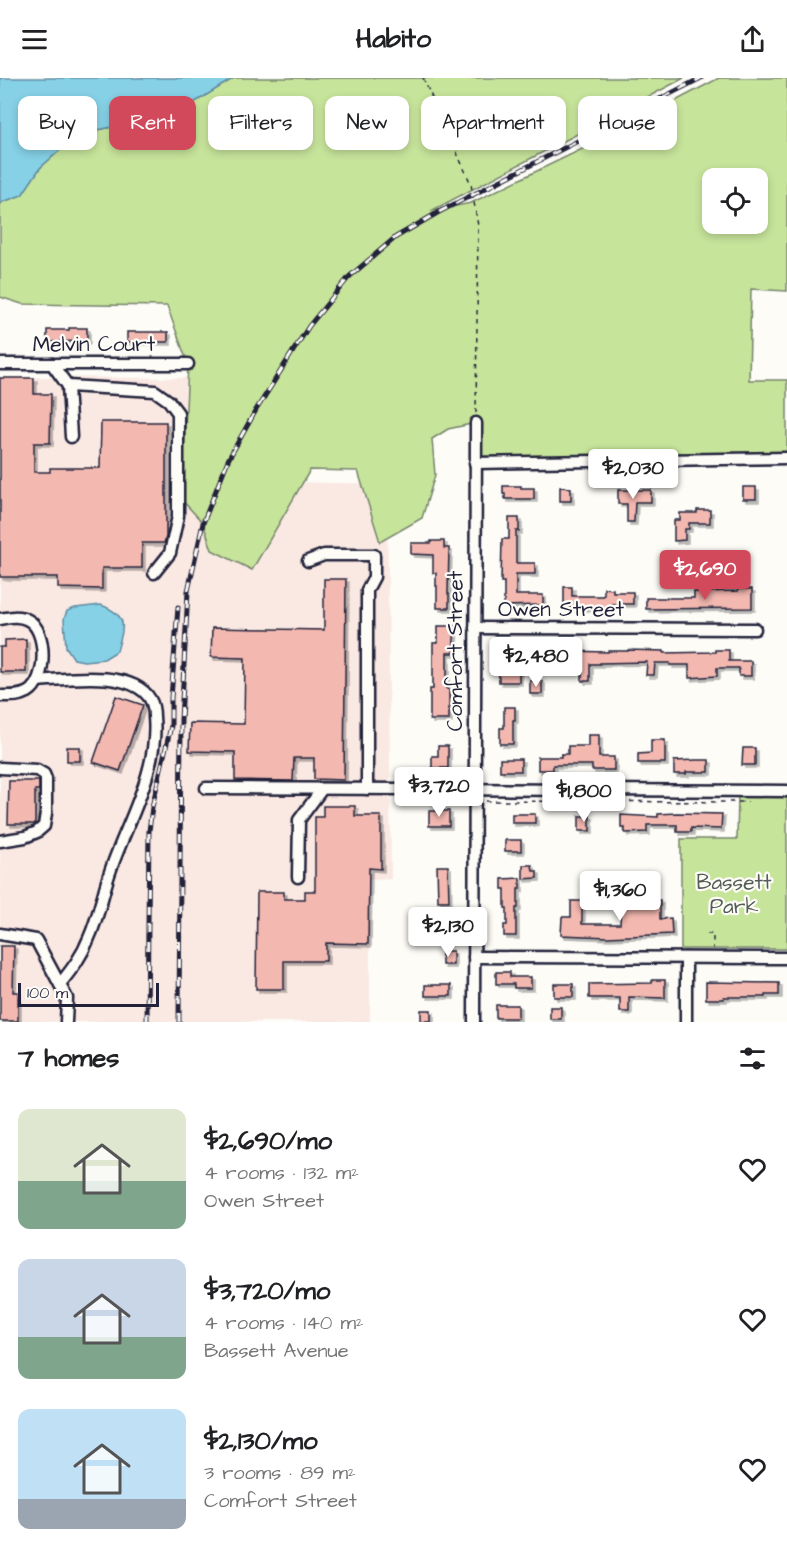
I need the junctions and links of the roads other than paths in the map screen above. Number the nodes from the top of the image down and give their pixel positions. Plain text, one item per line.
1 (0, 364) edge
2 (52, 364) junction
3 (188, 364) dead end
4 (68, 386) junction
5 (476, 423) road end
6 (71, 437) dead end
7 (787, 458) edge
8 (475, 463) junction
9 (308, 561) dead end
10 (154, 573) dead end
11 (0, 618) edge
12 (475, 628) junction
13 (755, 629) dead end
14 (38, 681) junction
15 (0, 696) edge
16 (0, 768) edge
17 (206, 788) dead end
18 (322, 789) junction
19 (367, 789) junction
20 (787, 791) edge
21 (474, 795) junction
22 (0, 841) edge
23 (298, 877) dead end
24 (0, 934) edge
25 (474, 957) junction
26 (686, 958) junction
27 (787, 958) edge
28 (60, 984) junction
29 (66, 1022) edge
30 (474, 1022) edge
31 (686, 1022) edge

1 - 2 street, Melvin Court
2 - 3 street, Melvin Court
2 - 4 street
4 - 6 street
4 - 10 street
5 - 8 street, Comfort Street
7 - 8 street
8 - 12 street, Comfort Street
9 - 19 street
11 - 14 street
12 - 13 street, Owen Street
12 - 21 street, Comfort Street
14 - 15 street
14 - 28 street
16 - 22 street
17 - 18 street
18 - 19 street
18 - 23 street
19 - 21 street
20 - 21 street
21 - 25 street, Comfort Street
24 - 28 street
25 - 26 street
25 - 30 street, Comfort Street
26 - 27 street
26 - 31 street
28 - 29 street

